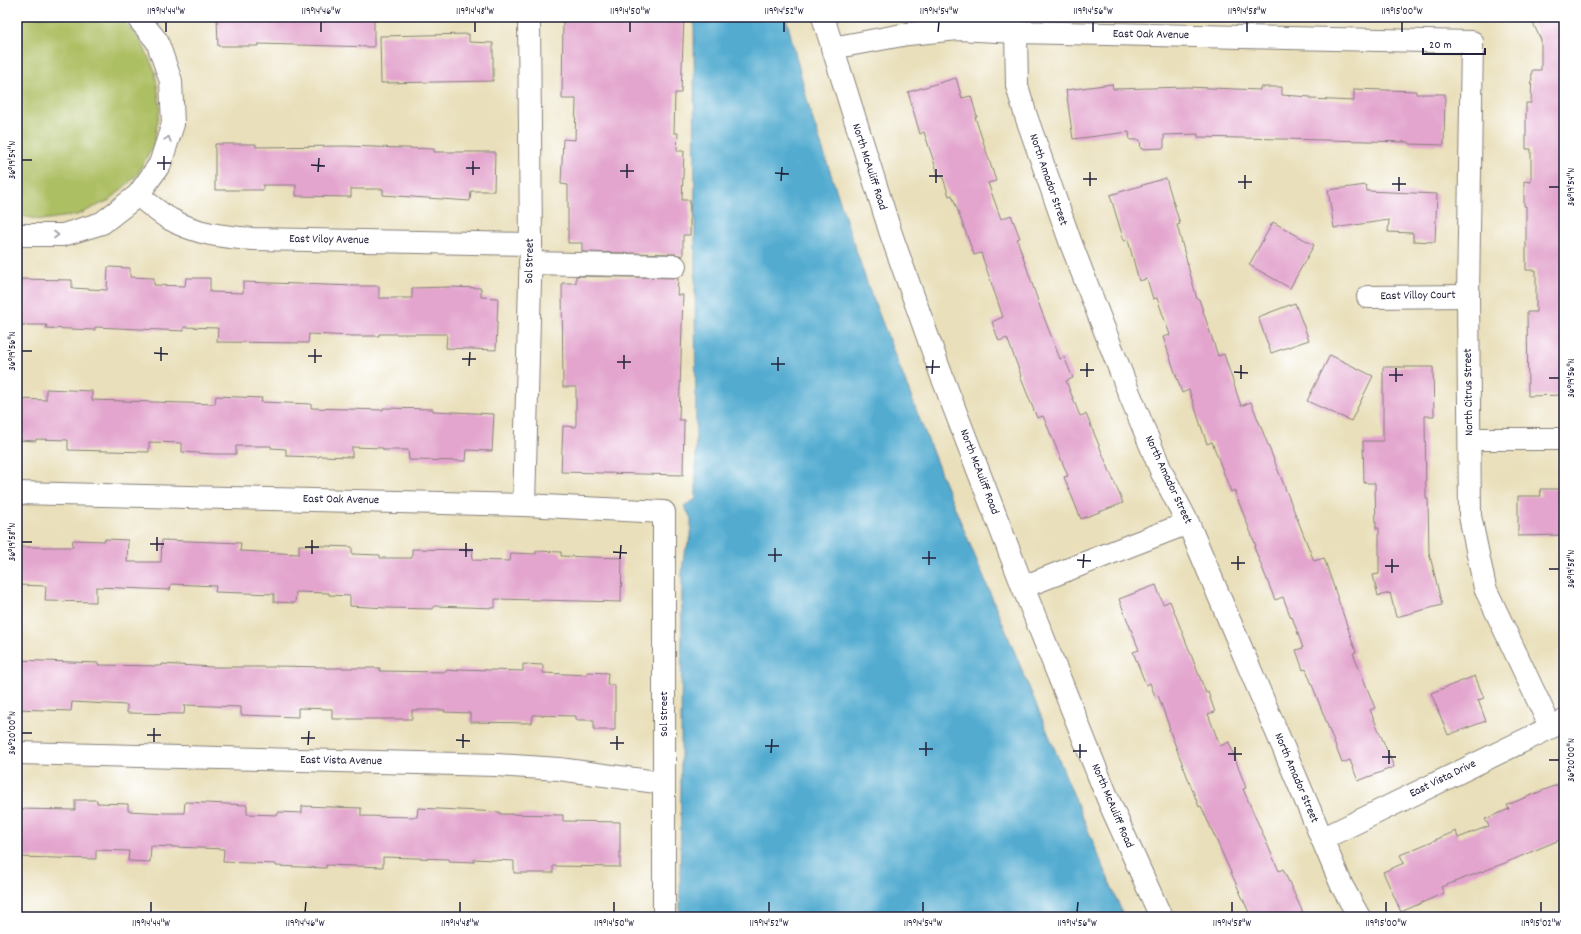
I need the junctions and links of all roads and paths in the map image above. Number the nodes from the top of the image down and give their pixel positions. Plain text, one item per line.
1 (137, 17) edge
2 (530, 17) edge
3 (823, 17) edge
4 (1016, 32) junction
5 (1472, 42) joint
6 (832, 48) junction
7 (138, 195) junction
8 (17, 233) edge
9 (531, 254) junction
10 (675, 266) dead end
11 (1468, 296) junction
12 (1368, 297) dead end
13 (1470, 438) junction
14 (1564, 439) edge
15 (17, 493) edge
16 (524, 505) junction
17 (664, 512) joint
18 (1188, 523) junction
19 (1023, 587) junction
20 (1557, 723) edge
21 (17, 753) edge
22 (664, 783) junction
23 (1322, 839) junction
24 (664, 917) edge
25 (1161, 917) edge
26 (1359, 917) edge

7 -> 1 street
2 - 9 street, Sol Street
3 - 6 street, North McAuliff Road
4 - 5 street, East Oak Avenue
4 - 6 street, East Oak Avenue
4 - 18 street, North Amador Street
5 - 11 street, North Citrus Street
6 - 19 street, North McAuliff Road
8 -> 7 street
7 - 9 street, East Viloy Avenue
9 - 10 street, East Viloy Avenue
9 - 16 street, Sol Street
11 - 12 street, East Villoy Court
11 - 13 street, North Citrus Street
13 - 14 street
13 - 20 street, North Citrus Street
15 - 16 street, East Oak Avenue
16 - 17 street, East Oak Avenue
17 - 22 street, Sol Street
18 - 19 street
18 - 23 street, North Amador Street
19 - 25 street, North McAuliff Road
20 - 23 street, East Vista Drive
21 - 22 street, East Vista Avenue
22 - 24 street, Sol Street
23 - 26 street, North Amador Street

